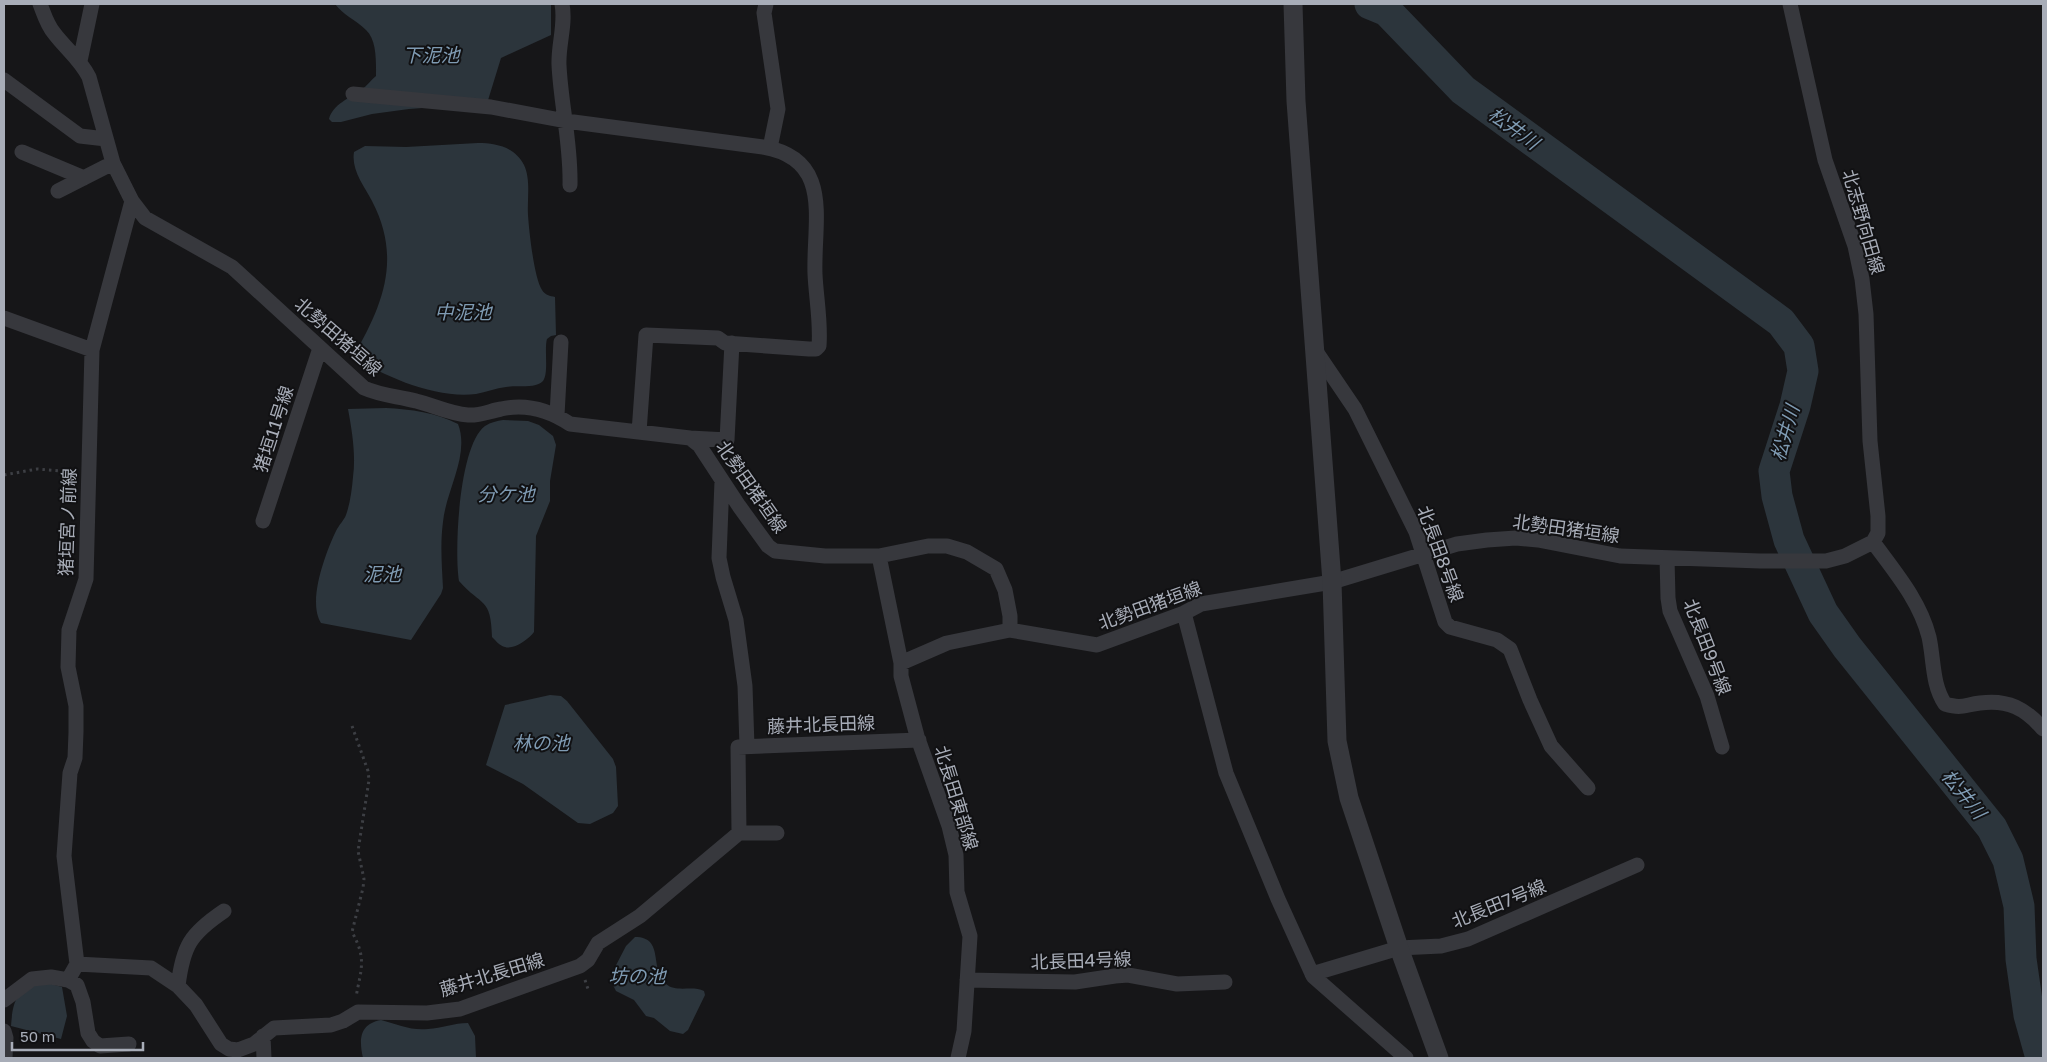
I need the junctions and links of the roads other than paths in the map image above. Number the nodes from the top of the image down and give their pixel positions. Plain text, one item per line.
1 (40, 4) edge
2 (92, 4) edge
3 (562, 4) edge
4 (766, 4) edge
5 (1293, 4) edge
6 (1790, 4) edge
7 (80, 61) junction
8 (4, 80) edge
9 (353, 94) dead end
10 (566, 121) junction
11 (106, 139) junction
12 (770, 148) junction
13 (22, 152) dead end
14 (113, 163) junction
15 (84, 178) junction
16 (570, 184) dead end
17 (58, 191) dead end
18 (132, 201) junction
19 (4, 318) edge
20 (561, 342) dead end
21 (732, 343) junction
22 (320, 348) junction
23 (92, 350) junction
24 (1315, 350) junction
25 (557, 415) junction
26 (639, 432) junction
27 (690, 438) junction
28 (722, 481) junction
29 (263, 521) dead end
30 (1873, 542) junction
31 (1424, 554) junction
32 (878, 556) junction
33 (1667, 558) junction
34 (1332, 582) junction
35 (1184, 612) junction
36 (1010, 630) junction
37 (901, 663) junction
38 (2043, 729) edge
39 (919, 740) junction
40 (747, 747) junction
41 (1722, 747) dead end
42 (1588, 788) dead end
43 (739, 833) junction
44 (777, 834) dead end
45 (1637, 865) dead end
46 (224, 911) dead end
47 (1399, 948) junction
48 (77, 964) junction
49 (1312, 974) junction
50 (68, 980) junction
51 (967, 980) junction
52 (1225, 982) dead end
53 (178, 986) junction
54 (4, 1000) edge
55 (4, 1031) edge
56 (264, 1036) junction
57 (129, 1044) dead end
58 (5, 1058) edge
59 (264, 1058) edge
60 (958, 1058) edge
61 (1406, 1058) edge
62 (1439, 1058) edge

1 - 7 street, 北勢田猪垣線
2 - 7 street
3 - 10 street
4 - 12 street
5 - 24 street
6 - 30 street, 北志野向田線
7 - 11 street, 北勢田猪垣線
8 - 11 street
9 - 10 street
10 - 12 street
10 - 16 street
11 - 14 street, 北勢田猪垣線
12 - 21 street
13 - 15 street
14 - 15 street
14 - 18 street, 北勢田猪垣線
15 - 17 street
18 - 22 street, 北勢田猪垣線
18 - 23 street, 猪垣宮ノ前線
19 - 23 street
20 - 25 street
21 - 26 street
21 - 27 street
22 - 25 street, 北勢田猪垣線
22 - 29 street, 猪垣11号線
23 - 48 street, 猪垣宮ノ前線
24 - 31 street, 北長田8号線
24 - 34 street
25 - 26 street, 北勢田猪垣線
26 - 27 street, 北勢田猪垣線
27 - 28 street, 北勢田猪垣線
28 - 32 street, 北勢田猪垣線
28 - 40 street
30 - 33 street, 北勢田猪垣線
30 - 38 street
31 - 33 street, 北勢田猪垣線
31 - 34 street, 北勢田猪垣線
31 - 42 street, 北長田8号線
32 - 36 street, 北勢田猪垣線
32 - 37 street, 北長田東部線
33 - 41 street, 北長田9号線
34 - 35 street, 北勢田猪垣線
34 - 47 street
35 - 36 street, 北勢田猪垣線
35 - 49 street
36 - 37 street
37 - 39 street, 北長田東部線
39 - 40 street, 藤井北長田線
39 - 51 street, 北長田東部線
40 - 43 street, 藤井北長田線
43 - 44 street
43 - 56 street, 藤井北長田線
45 - 47 street, 北長田7号線
46 - 53 street
47 - 49 street, 北長田7号線
47 - 62 street
48 - 50 street
48 - 53 street, 藤井北長田線
49 - 61 street
50 - 54 street
50 - 57 street
51 - 52 street, 北長田4号線
51 - 60 street, 北長田東部線
53 - 56 street, 藤井北長田線
55 - 58 street
56 - 59 street

